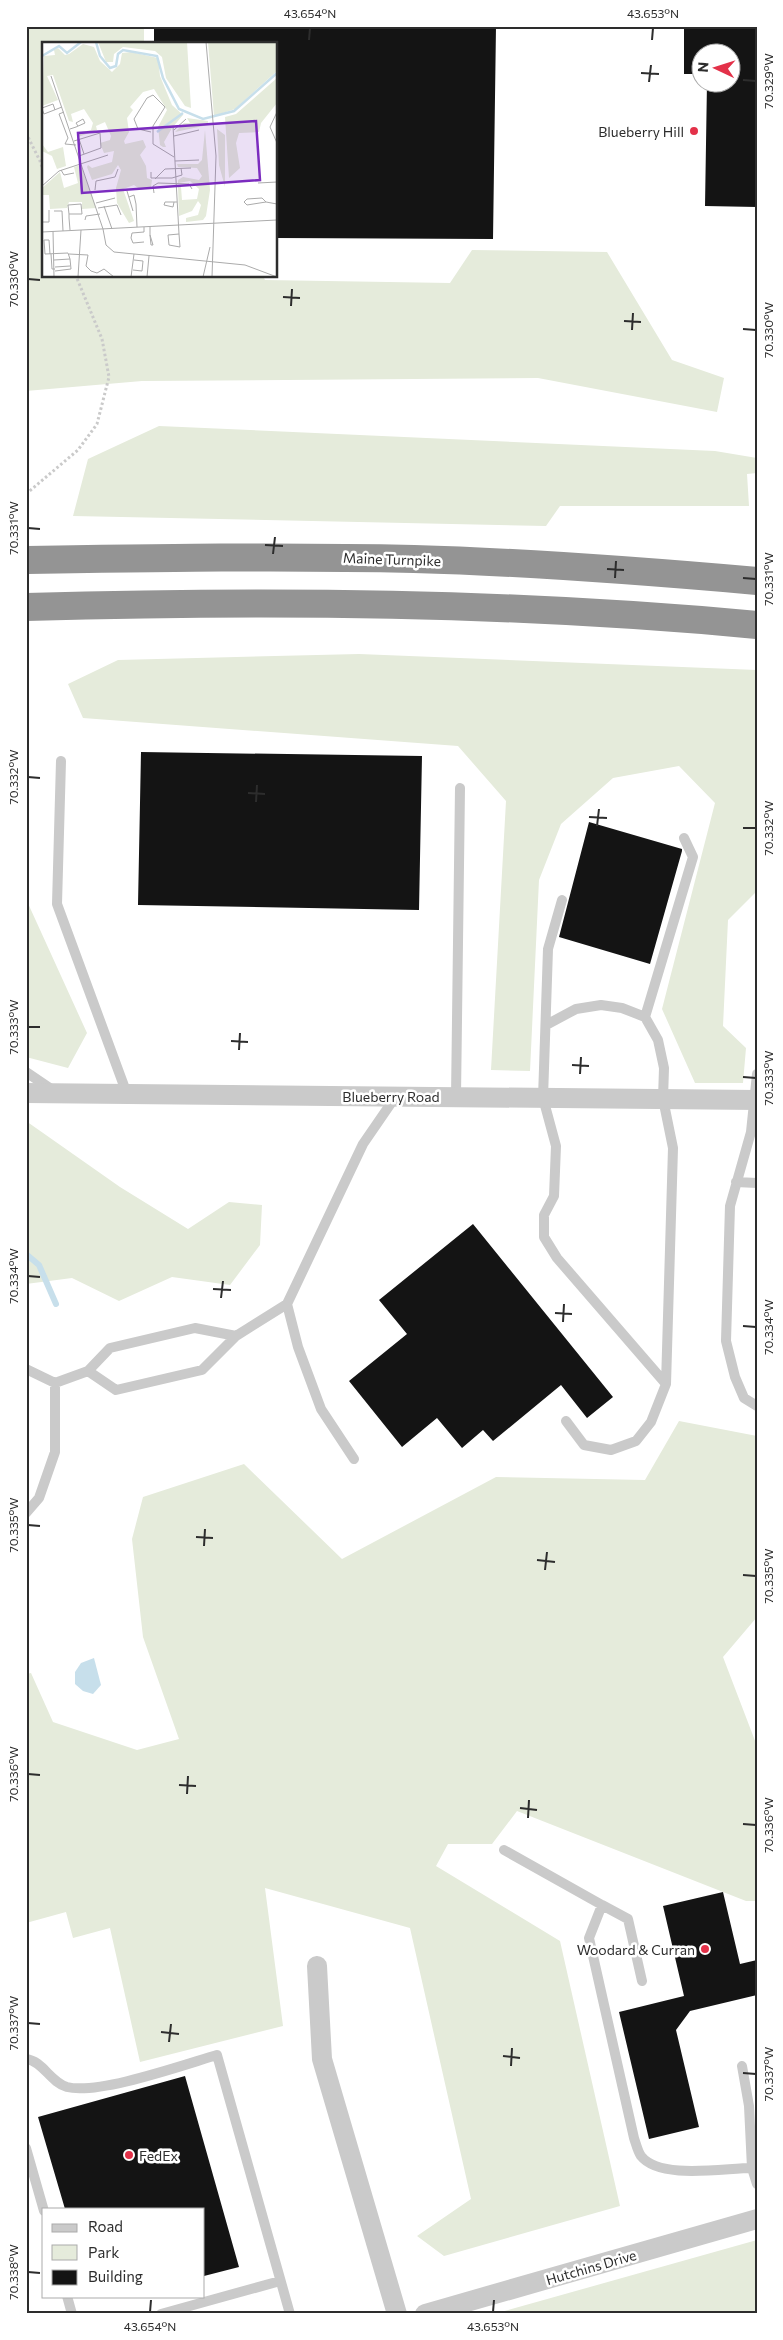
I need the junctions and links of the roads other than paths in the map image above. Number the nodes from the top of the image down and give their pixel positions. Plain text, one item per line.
1 (26, 560) edge
2 (757, 581) edge
3 (26, 607) edge
4 (757, 625) edge
5 (60, 761) dead end
6 (460, 788) dead end
7 (684, 838) dead end
8 (562, 900) dead end
9 (645, 1018) junction
10 (546, 1025) junction
11 (26, 1072) edge
12 (757, 1074) edge
13 (26, 1093) edge
14 (56, 1093) junction
15 (127, 1094) junction
16 (396, 1096) junction
17 (456, 1097) junction
18 (543, 1098) junction
19 (663, 1099) junction
20 (756, 1100) edge
21 (736, 1182) junction
22 (757, 1182) edge
23 (287, 1304) junction
24 (236, 1336) junction
25 (26, 1369) edge
26 (88, 1371) junction
27 (55, 1383) junction
28 (666, 1384) junction
29 (757, 1406) edge
30 (566, 1421) dead end
31 (354, 1459) dead end
32 (26, 1514) edge
33 (504, 1850) dead end
34 (602, 1905) junction
35 (317, 1966) dead end
36 (642, 1981) dead end
37 (26, 2059) edge
38 (742, 2066) dead end
39 (26, 2148) edge
40 (752, 2168) junction
41 (757, 2184) edge
42 (43, 2208) edge
43 (757, 2219) edge
44 (280, 2281) junction
45 (68, 2298) edge
46 (72, 2314) edge
47 (161, 2314) edge
48 (290, 2314) edge
49 (397, 2314) edge
50 (425, 2314) edge

1 - 2 highway, Maine Turnpike
3 - 4 highway
5 - 15 lane
6 - 17 lane
7 - 9 lane
8 - 10 lane
9 - 10 lane
9 - 19 lane
10 - 18 lane
11 - 14 lane
12 - 20 lane
13 - 14 street, Blueberry Road
14 - 15 street, Blueberry Road
15 - 16 street, Blueberry Road
16 - 17 street, Blueberry Road
16 - 23 lane
17 - 18 street, Blueberry Road
18 - 19 street, Blueberry Road
18 - 28 lane
19 - 20 street, Blueberry Road
19 - 28 lane
20 - 21 lane
21 - 22 lane
21 - 29 lane
23 - 24 lane
23 - 31 lane
24 - 26 lane
24 - 26 lane
25 - 27 lane
26 - 27 lane
27 - 32 lane
28 - 30 lane
33 - 34 lane
34 - 36 lane
34 - 40 lane
35 - 49 street
37 - 44 lane
38 - 40 lane
39 - 42 lane
40 - 41 lane
43 - 50 street, Hutchins Drive
44 - 47 lane
44 - 48 lane
45 - 46 lane

